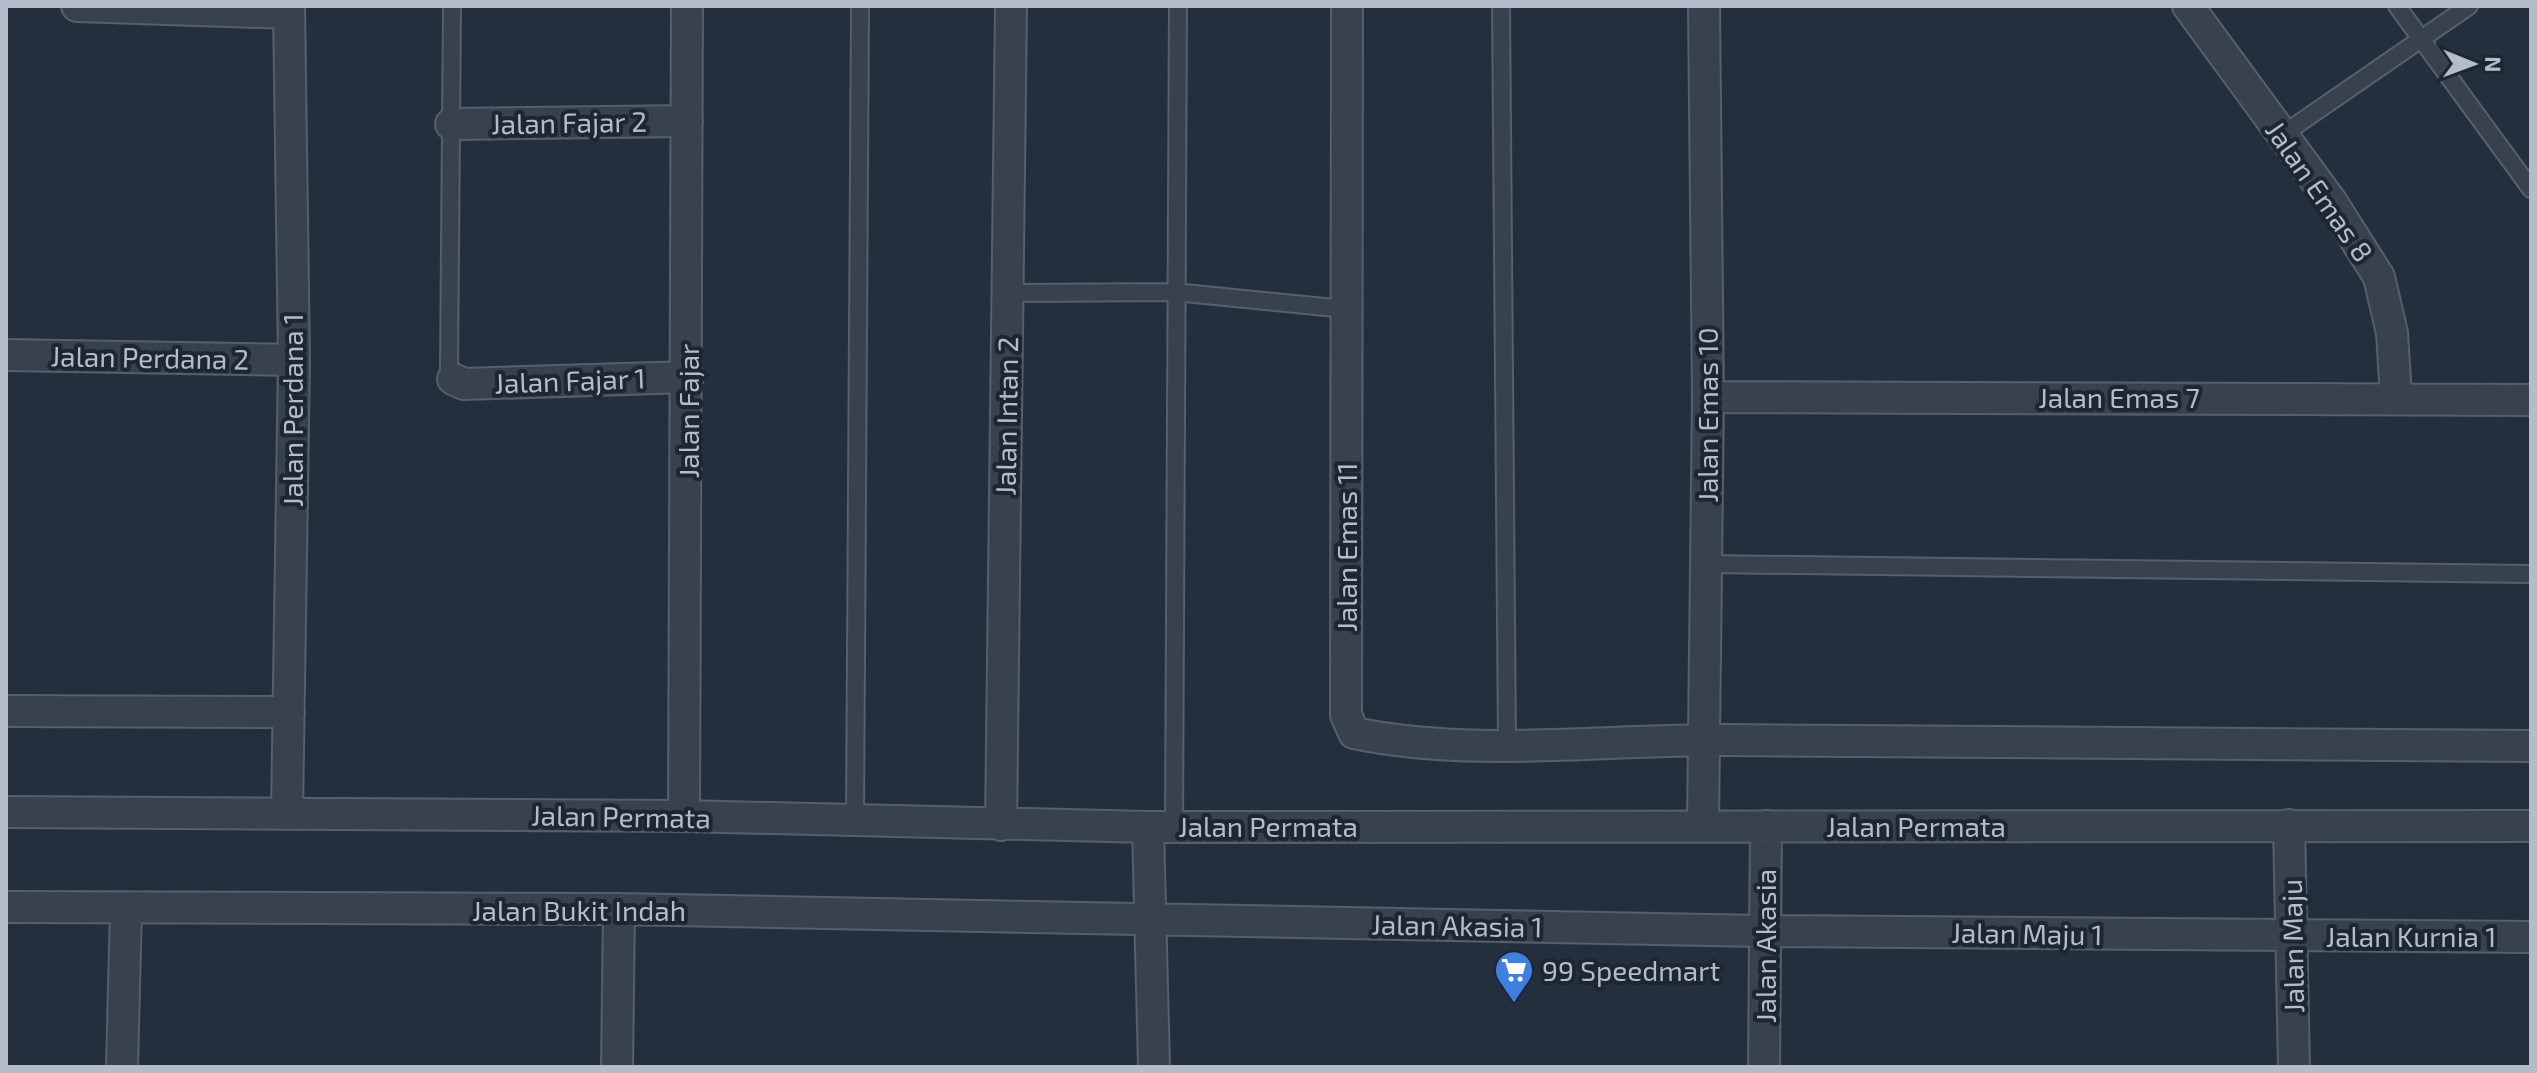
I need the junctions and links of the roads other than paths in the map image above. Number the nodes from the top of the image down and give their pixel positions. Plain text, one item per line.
1 (77, 6) edge
2 (452, 6) edge
3 (687, 6) edge
4 (860, 6) edge
5 (1011, 6) edge
6 (1178, 6) edge
7 (1347, 6) edge
8 (1501, 6) edge
9 (1704, 6) edge
10 (2188, 6) edge
11 (2397, 6) edge
12 (2469, 6) edge
13 (289, 9) edge
14 (2421, 38) junction
15 (687, 121) junction
16 (451, 124) junction
17 (2282, 135) junction
18 (2531, 189) edge
19 (1175, 292) junction
20 (1008, 293) junction
21 (1345, 309) junction
22 (6, 355) edge
23 (294, 360) junction
24 (688, 377) junction
25 (453, 379) joint
26 (1708, 397) junction
27 (2396, 397) junction
28 (2531, 400) edge
29 (1707, 564) junction
30 (2531, 574) edge
31 (6, 711) edge
32 (289, 712) junction
33 (1707, 740) junction
34 (1507, 744) junction
35 (2531, 746) edge
36 (6, 812) edge
37 (287, 814) junction
38 (684, 816) junction
39 (855, 820) junction
40 (1703, 824) junction
41 (1001, 825) junction
42 (2289, 825) junction
43 (1161, 826) junction
44 (1766, 826) junction
45 (2531, 826) edge
46 (6, 907) edge
47 (126, 908) junction
48 (619, 909) junction
49 (1151, 920) junction
50 (1763, 931) junction
51 (2292, 936) junction
52 (2531, 937) edge
53 (122, 1067) edge
54 (617, 1067) edge
55 (1154, 1067) edge
56 (1764, 1067) edge
57 (2294, 1067) edge

1 - 13 street
2 - 16 lane
3 - 15 street, Jalan Fajar
4 - 39 lane
5 - 20 street, Jalan Intan 2
6 - 19 lane
7 - 21 street, Jalan Emas 11
8 - 34 lane
9 - 26 street, Jalan Emas 10
10 - 17 street, Jalan Emas 8
11 - 14 lane
12 - 14 lane
13 - 23 street, Jalan Perdana 1
14 - 17 lane
14 - 18 lane
15 - 16 street, Jalan Fajar 2
15 - 24 street, Jalan Fajar
16 - 25 lane
17 - 27 street, Jalan Emas 8
19 - 20 lane
19 - 21 lane
19 - 43 lane
20 - 41 street, Jalan Intan 2
21 - 34 street, Jalan Emas 11
22 - 23 street, Jalan Perdana 2
23 - 32 street, Jalan Perdana 1
24 - 25 street, Jalan Fajar 1
24 - 38 street, Jalan Fajar
26 - 27 street, Jalan Emas 7
26 - 29 street, Jalan Emas 10
27 - 28 street, Jalan Emas 7
29 - 30 lane
29 - 33 street, Jalan Emas 10
31 - 32 street
32 - 37 street, Jalan Perdana 1
33 - 34 street, Jalan Emas 11
33 - 35 street, Jalan Emas 11
33 - 40 street, Jalan Emas 10
36 - 37 street, Jalan Permata
37 - 38 street, Jalan Permata
38 - 39 street, Jalan Permata
39 - 41 street, Jalan Permata
40 - 43 street, Jalan Permata
40 - 44 street, Jalan Permata
41 - 43 street, Jalan Permata
42 - 44 street, Jalan Permata
42 - 45 street, Jalan Permata
42 - 51 street, Jalan Maju
43 - 49 street
44 - 50 street, Jalan Akasia
46 - 47 street, Jalan Bukit Indah
47 - 48 street, Jalan Bukit Indah
47 - 53 street
48 - 49 street, Jalan Bukit Indah
48 - 54 street
49 - 50 street, Jalan Akasia 1
49 - 55 street
50 - 51 street, Jalan Maju 1
50 - 56 street, Jalan Akasia
51 - 52 street, Jalan Kurnia 1
51 - 57 street, Jalan Maju

